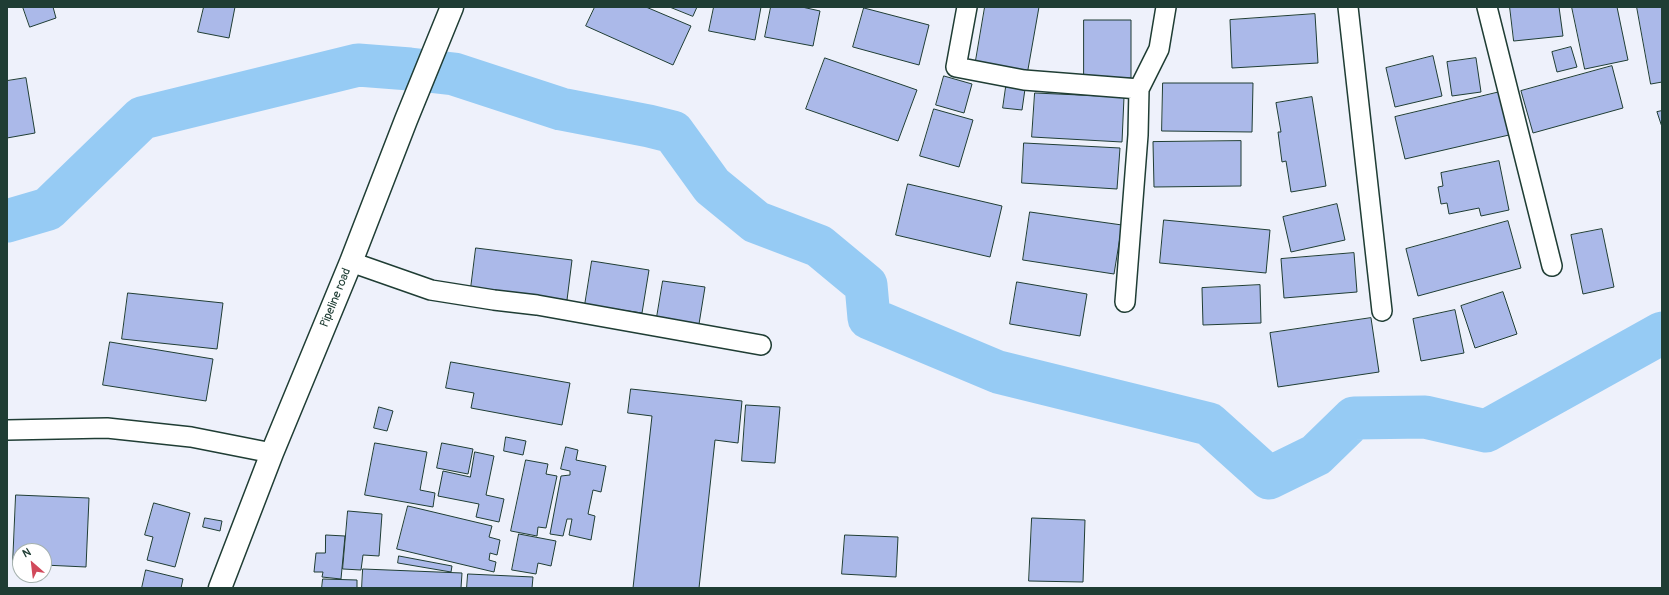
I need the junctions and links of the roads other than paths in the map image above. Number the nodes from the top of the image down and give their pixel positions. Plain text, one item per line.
1 (967, 7) edge
2 (1166, 7) edge
3 (1348, 7) edge
4 (1487, 7) edge
5 (452, 9) edge
6 (1139, 88) junction
7 (352, 262) junction
8 (1552, 266) dead end
9 (1124, 302) dead end
10 (1382, 311) dead end
11 (761, 345) dead end
12 (7, 430) edge
13 (272, 453) junction
14 (220, 588) edge

1 - 6 street
2 - 6 street
3 - 10 street
4 - 8 street
5 - 7 main road, Pipeline road
6 - 9 street
7 - 11 street
7 - 13 main road, Pipeline road
12 - 13 street
13 - 14 main road, Pipeline road

